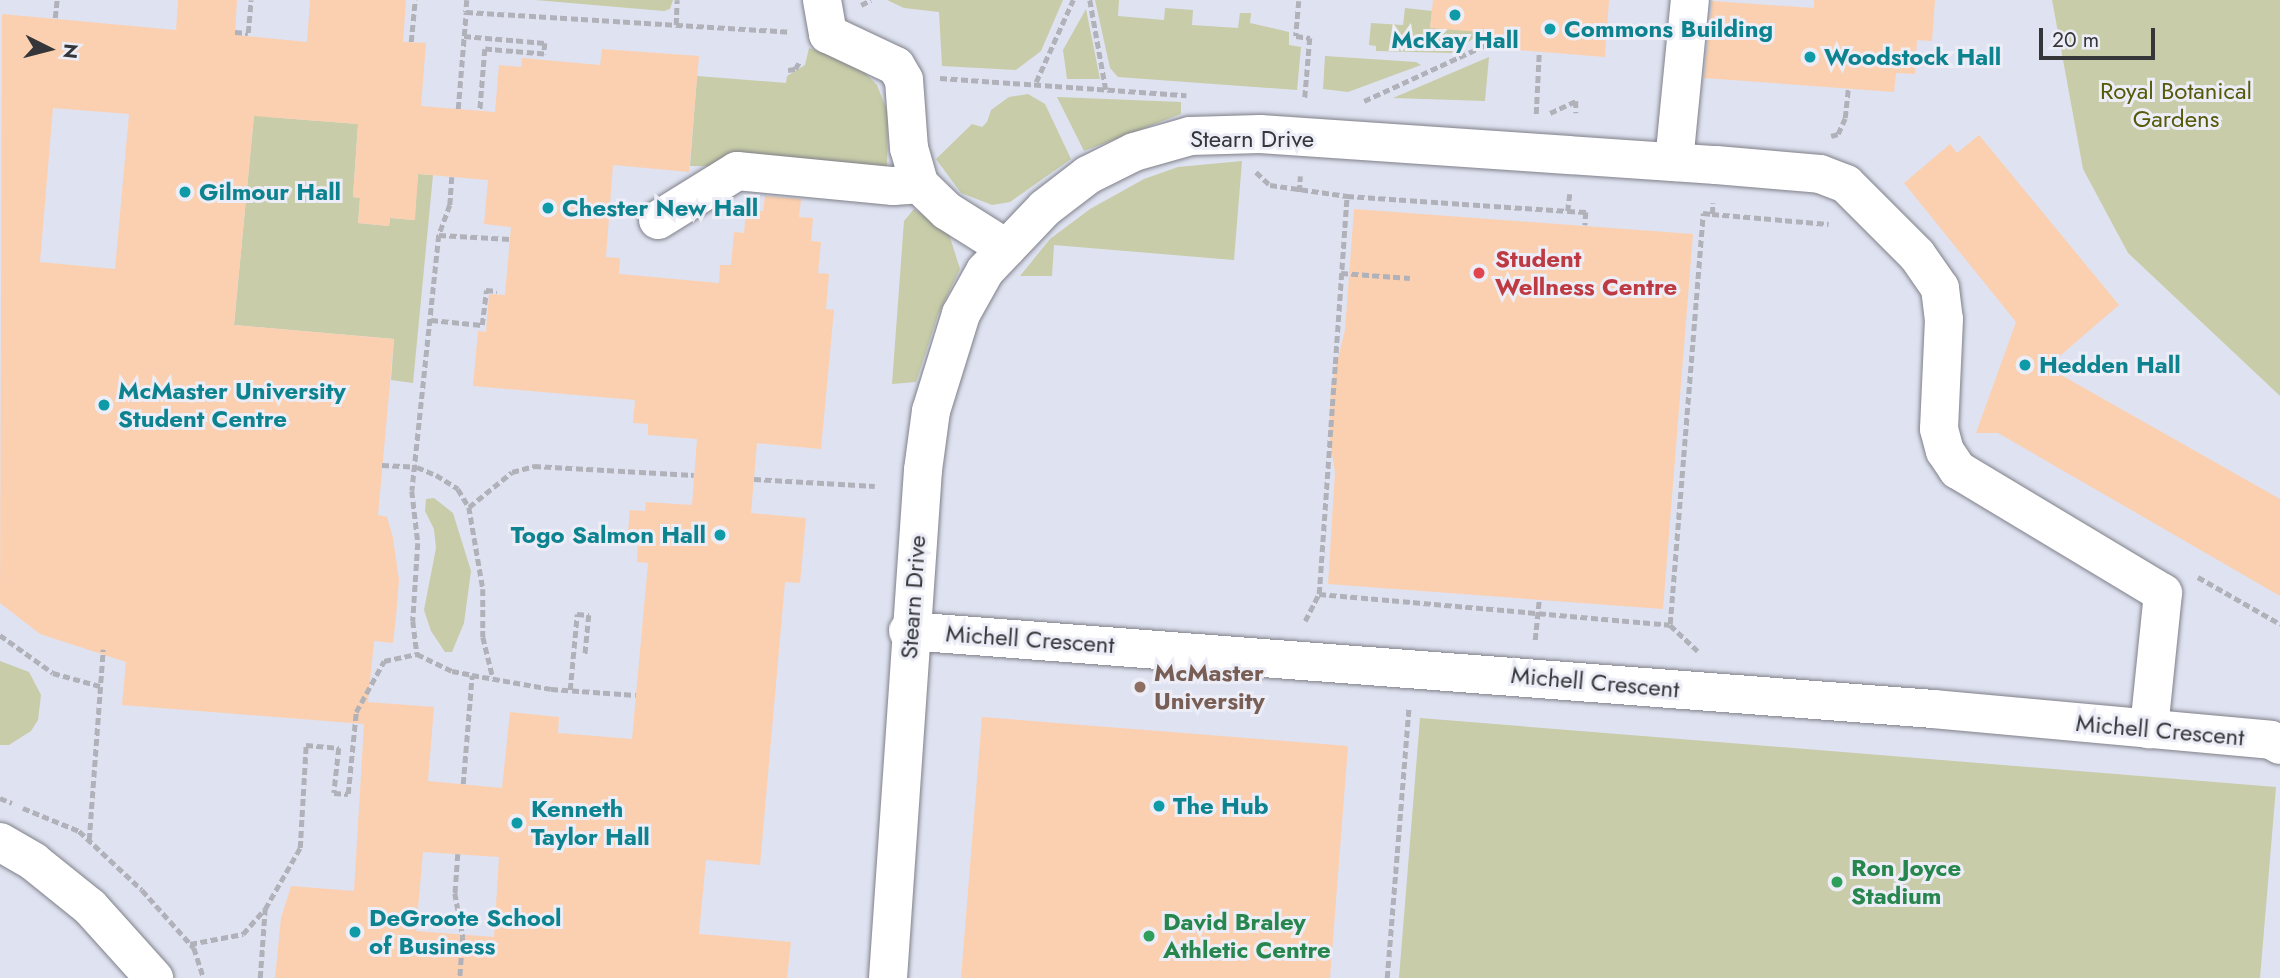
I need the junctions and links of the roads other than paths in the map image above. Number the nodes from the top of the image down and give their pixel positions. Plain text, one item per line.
1 (1690, 0) edge
2 (825, 17) edge
3 (1674, 162) junction
4 (919, 184) junction
5 (658, 220) dead end
6 (1006, 248) junction
7 (908, 631) junction
8 (2149, 729) junction
9 (2280, 745) edge
10 (0, 842) edge
11 (154, 978) edge
12 (888, 978) edge

1 - 3 lane
2 - 4 lane
3 - 6 lane, Stearn Drive
3 - 8 lane, Stearn Drive
4 - 5 lane
4 - 6 lane
6 - 7 lane, Stearn Drive
7 - 8 lane, Michell Crescent
7 - 12 lane, Stearn Drive
8 - 9 lane, Michell Crescent
10 - 11 lane

